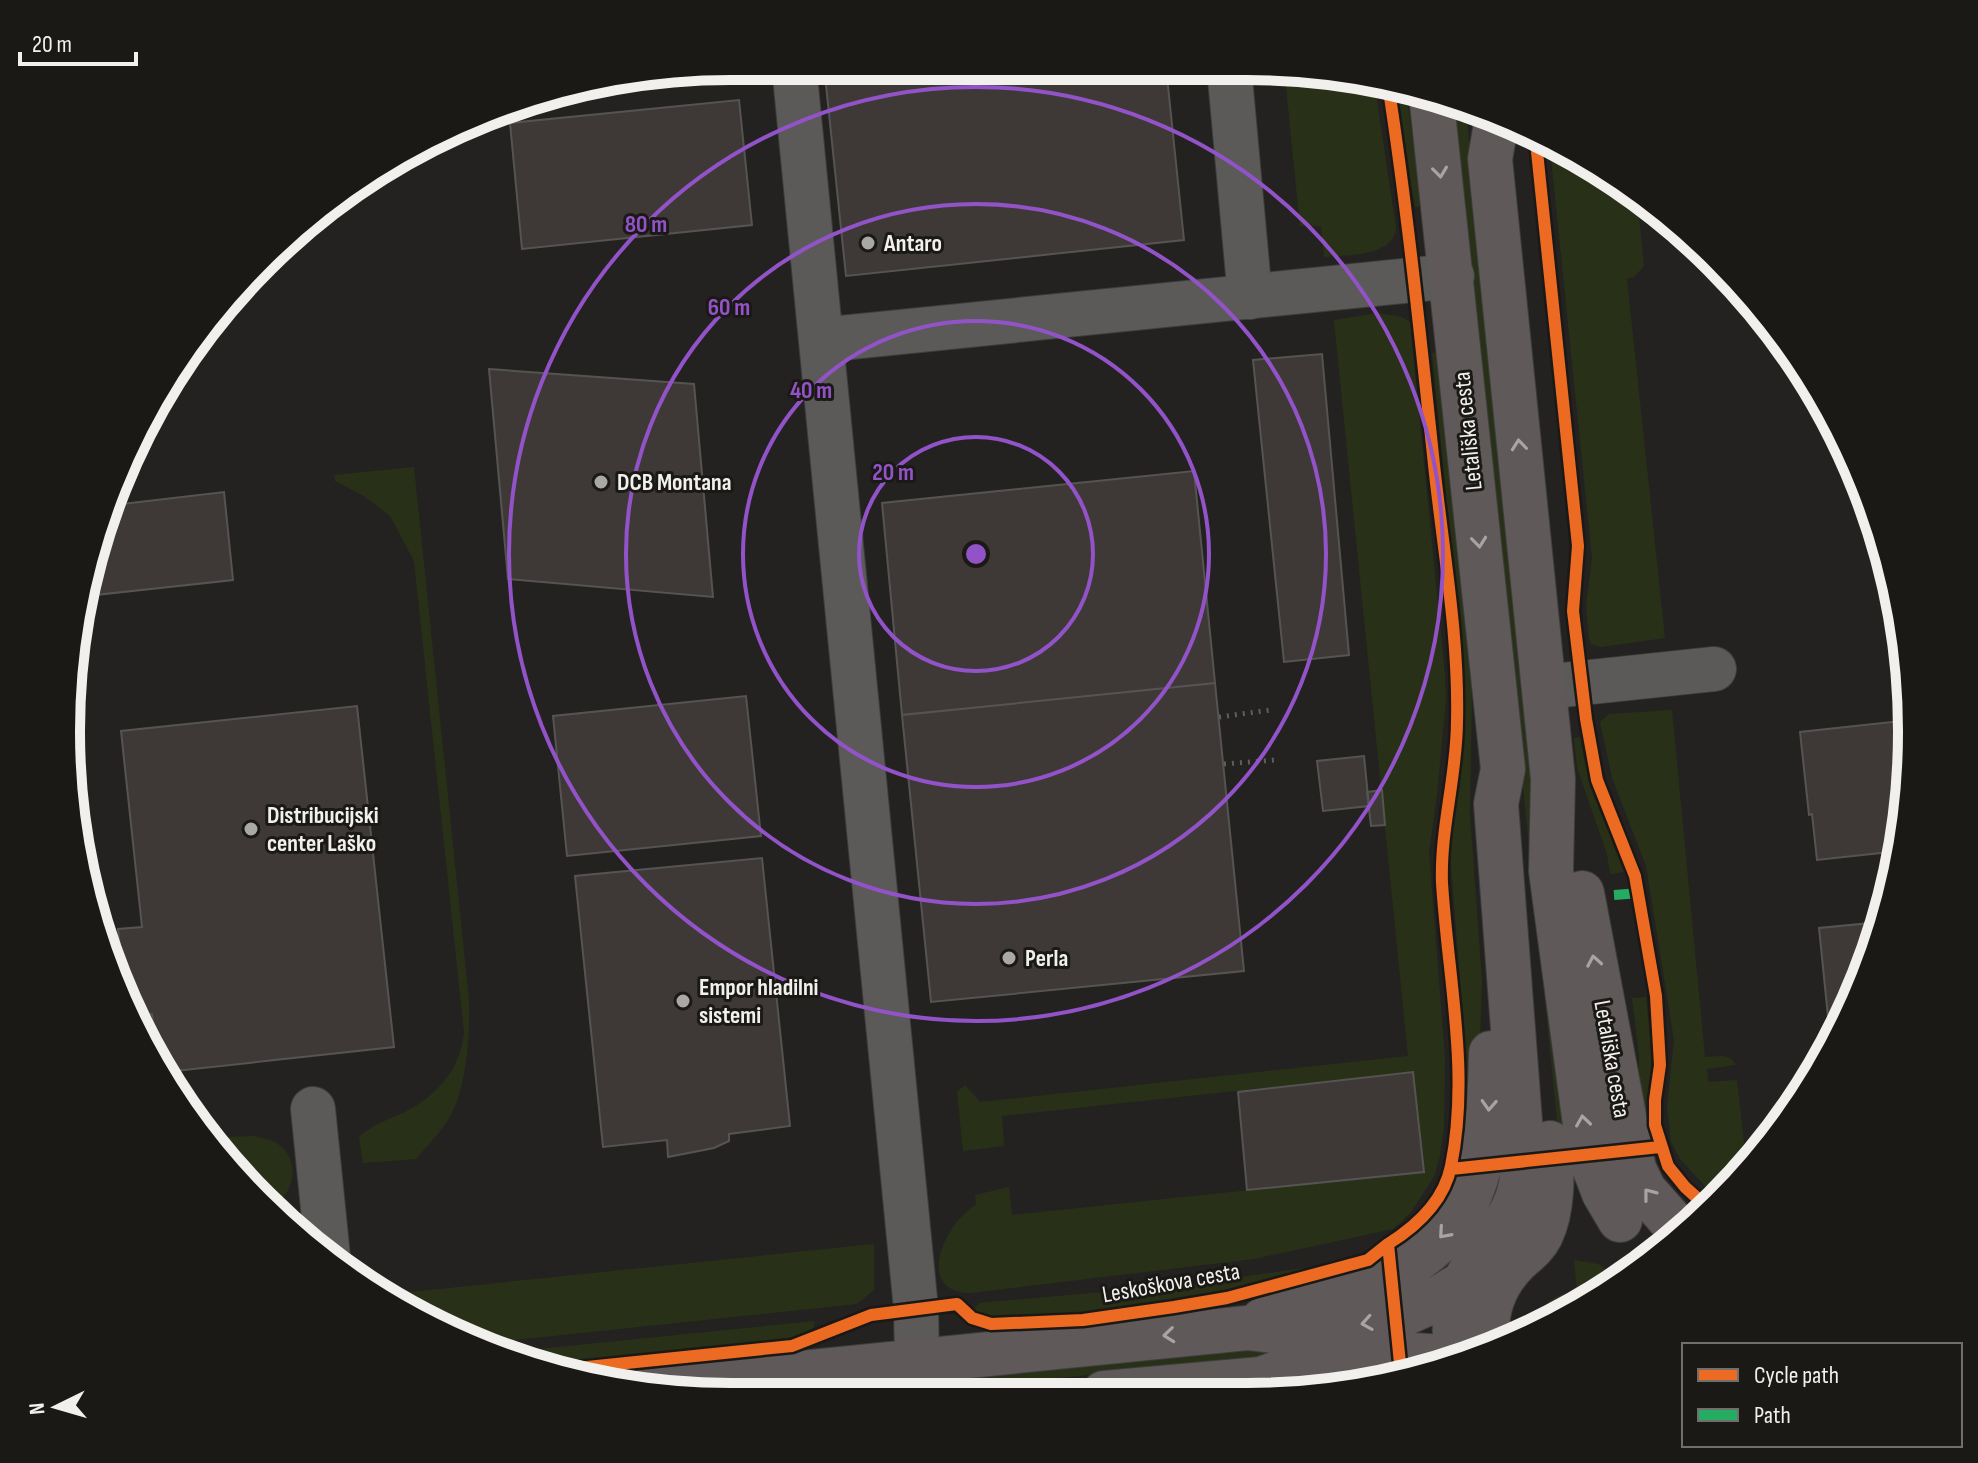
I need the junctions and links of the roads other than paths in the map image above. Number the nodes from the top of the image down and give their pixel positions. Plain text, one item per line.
1 (795, 80) edge
2 (1230, 80) edge
3 (1433, 108) edge
4 (1477, 123) edge
5 (1493, 141) edge
6 (1452, 276) junction
7 (1250, 297) junction
8 (821, 340) junction
9 (1714, 669) dead end
10 (1544, 687) junction
11 (1503, 769) junction
12 (1553, 779) junction
13 (1512, 1004) junction
14 (313, 1109) dead end
15 (1549, 1212) junction
16 (1620, 1220) junction
17 (1673, 1223) edge
18 (1505, 1225) junction
19 (326, 1241) edge
20 (1649, 1243) edge
21 (1464, 1283) junction
22 (1247, 1328) junction
23 (1488, 1336) edge
24 (1457, 1348) edge
25 (1430, 1356) edge
26 (917, 1360) junction
27 (1261, 1379) junction
28 (704, 1382) edge
29 (1277, 1382) edge
30 (1216, 1383) edge

1 - 8 street
2 - 7 street
3 -> 6 main road, Letališka cesta
4 - 5 main road, Letališka cesta
10 -> 5 main road, Letališka cesta
6 - 7 street
6 -> 11 main road, Letališka cesta
7 - 8 street
8 - 26 street
9 - 10 street
10 - 12 main road, Letališka cesta
11 - 13 main road, Letališka cesta
11 - 15 main road, Letališka cesta
16 -> 12 main road, Letališka cesta
17 -> 12 main road, Letališka cesta
13 - 18 main road, Letališka cesta
13 -> 22 main road, Leskoškova cesta
14 - 19 street
15 - 16 main road, Letališka cesta
15 - 18 main road, Letališka cesta
15 - 23 main road, Letališka cesta
16 - 20 main road, Letališka cesta
18 - 21 main road, Letališka cesta
21 -> 22 main road, Leskoškova cesta
21 - 24 main road, Letališka cesta
22 -> 26 main road, Leskoškova cesta
25 - 27 main road
26 - 28 main road, Leskoškova cesta
27 - 29 main road
27 - 30 main road

